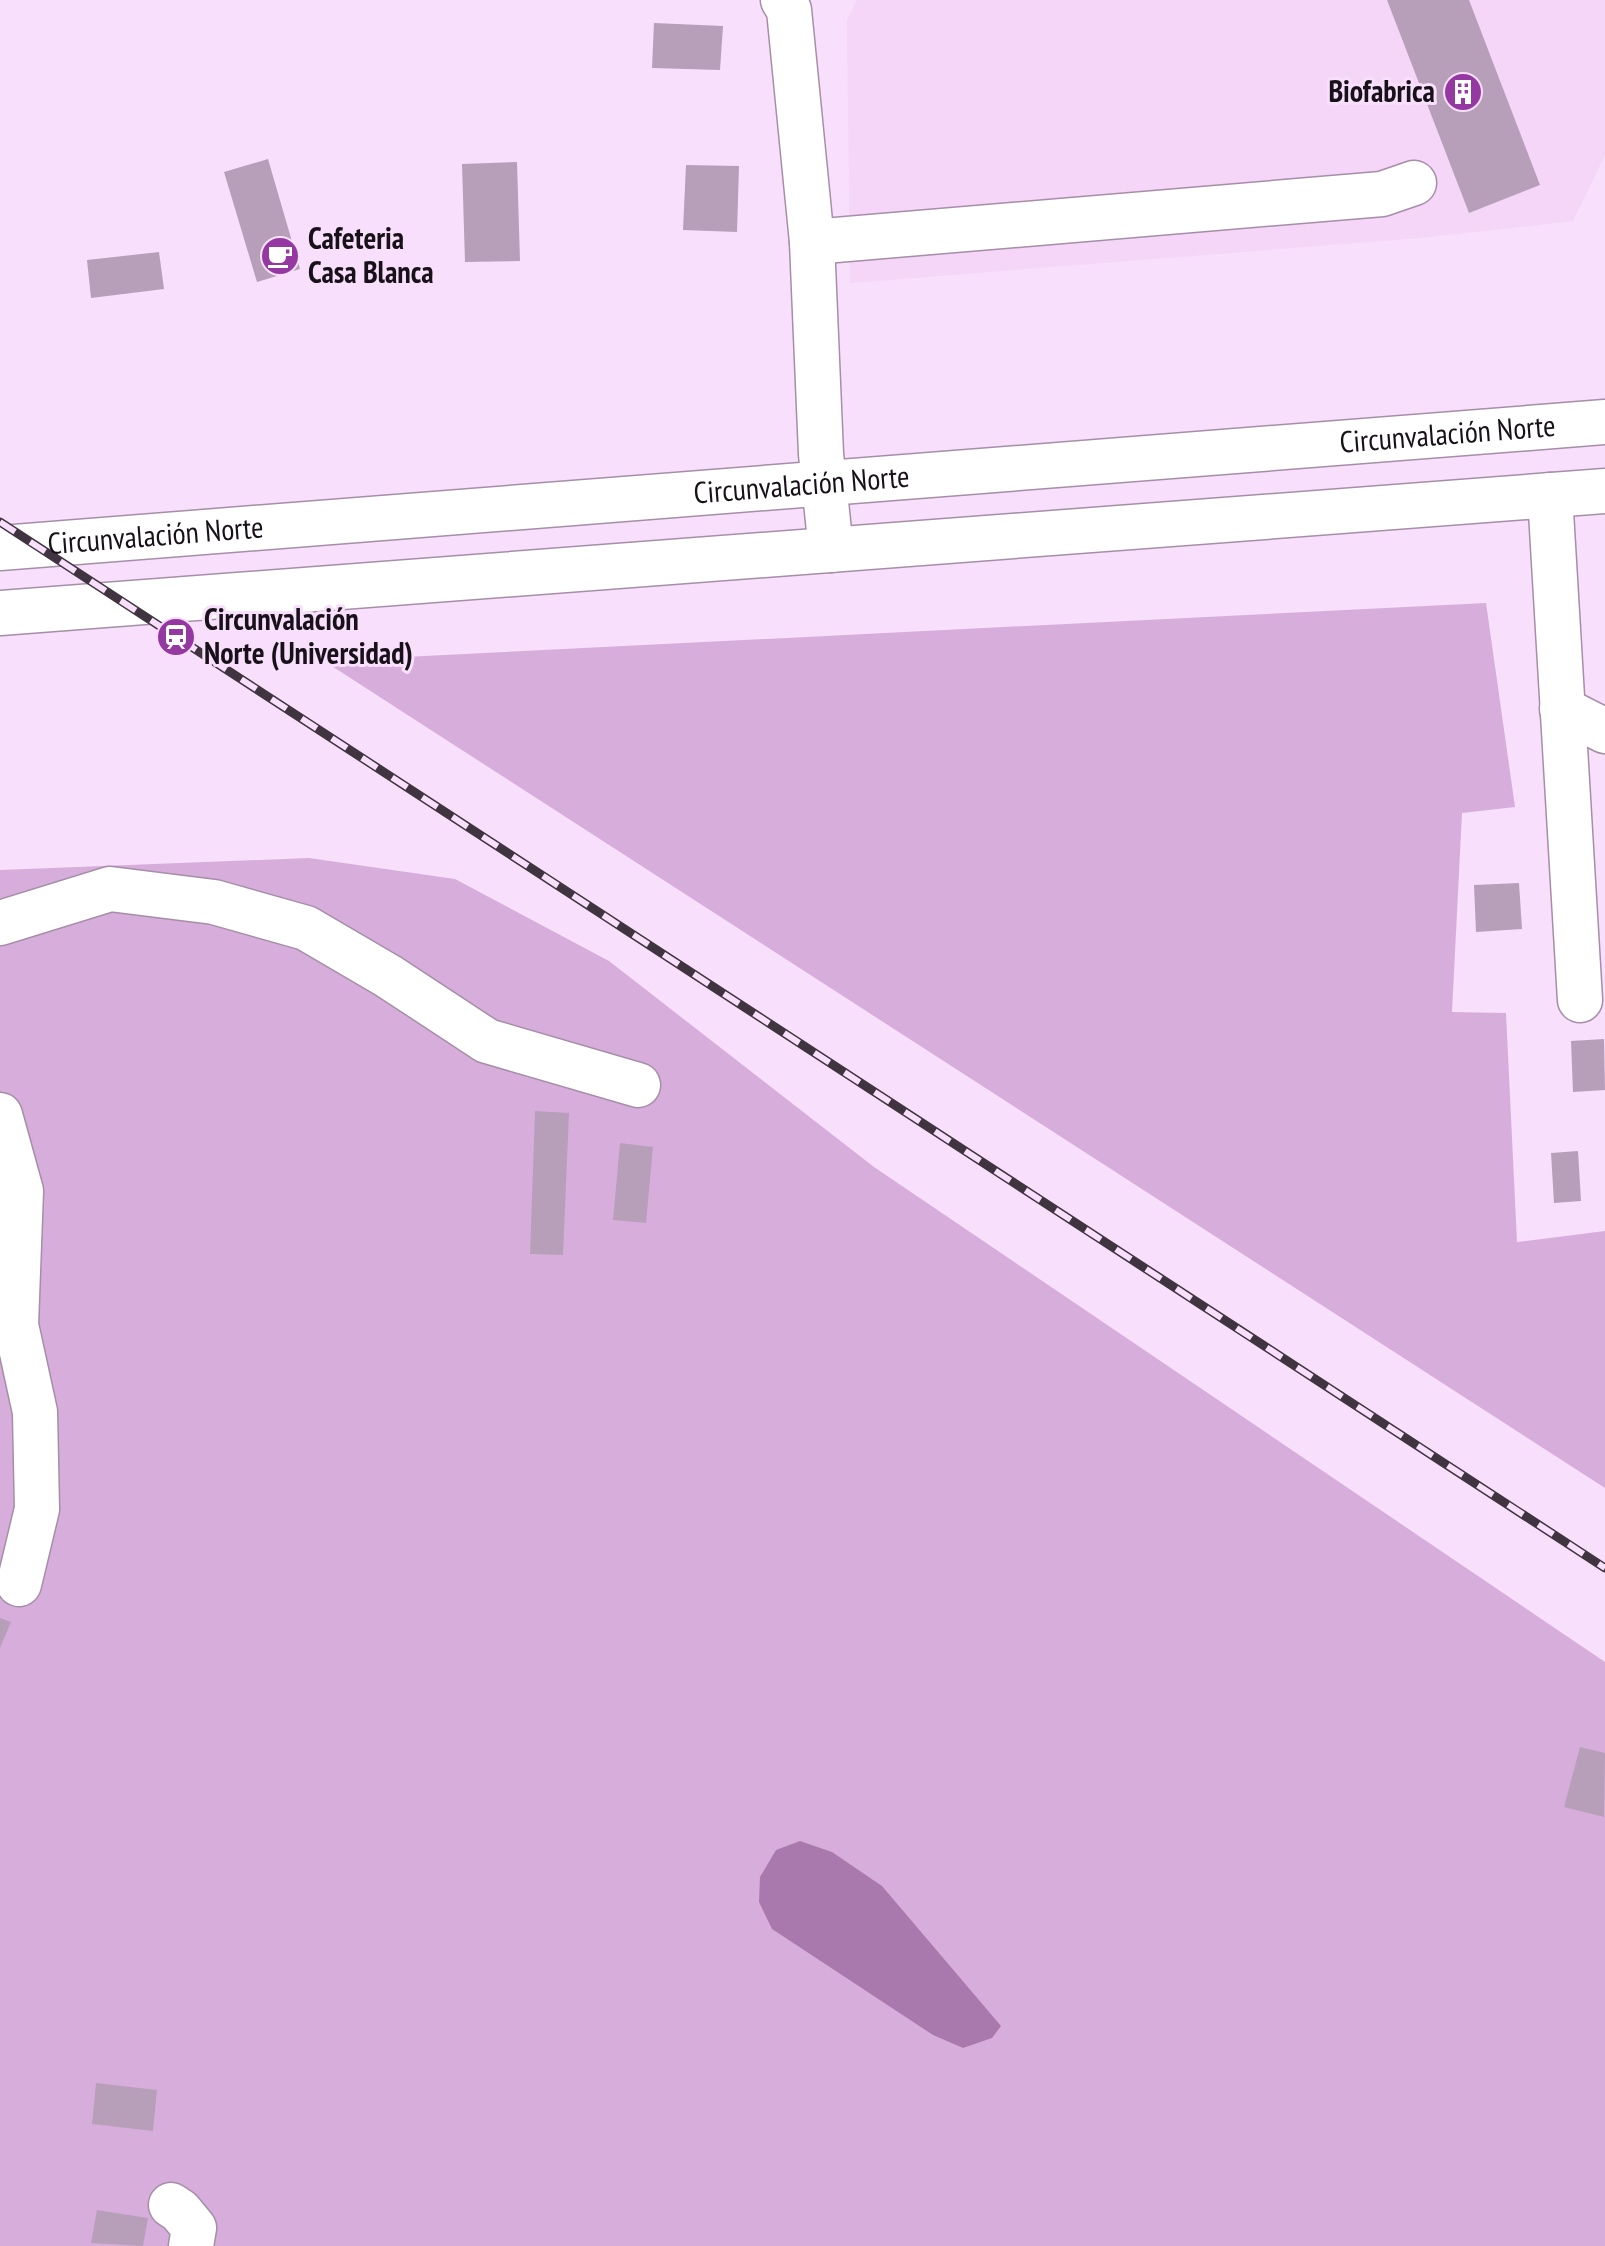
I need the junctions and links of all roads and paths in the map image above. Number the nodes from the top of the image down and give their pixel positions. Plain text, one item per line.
1 (783, 0) edge
2 (1414, 183) dead end
3 (812, 242) junction
4 (1605, 422) edge
5 (823, 483) junction
6 (1605, 491) edge
7 (1550, 495) junction
8 (0, 548) edge
9 (831, 550) junction
10 (0, 613) edge
11 (1562, 709) junction
12 (1605, 731) edge
13 (0, 923) edge
14 (1580, 1000) dead end
15 (638, 1085) dead end
16 (0, 1115) edge
17 (19, 1584) dead end
18 (171, 2205) dead end
19 (191, 2246) edge

1 - 3 main road
2 - 3 main road
3 - 5 main road
4 - 5 main road, Circunvalación Norte
5 - 8 main road, Circunvalación Norte
5 - 9 main road
6 - 7 main road
7 - 9 main road
7 - 11 main road
9 - 10 main road
11 - 12 main road
11 - 14 main road
13 - 15 main road
16 - 17 main road
18 - 19 main road

